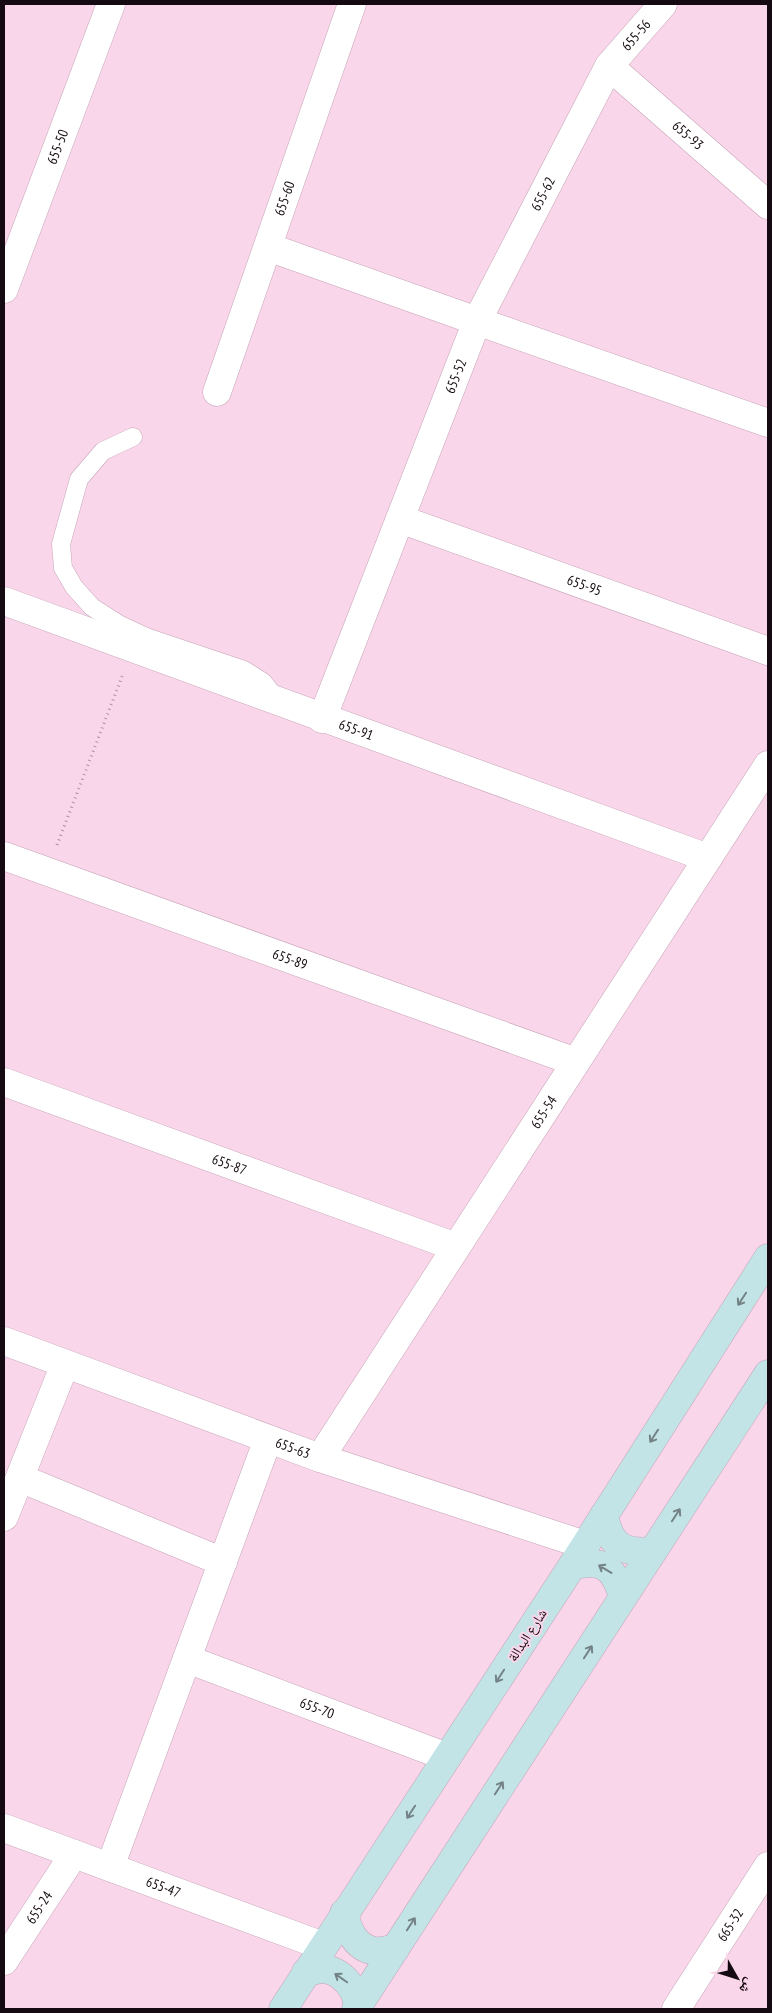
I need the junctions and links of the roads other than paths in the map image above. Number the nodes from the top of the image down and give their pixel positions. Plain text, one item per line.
1 (111, 4) edge
2 (352, 4) edge
3 (663, 4) edge
4 (609, 66) junction
5 (768, 205) edge
6 (268, 247) junction
7 (4, 289) edge
8 (477, 321) junction
9 (217, 392) dead end
10 (768, 423) edge
11 (133, 437) dead end
12 (400, 519) junction
13 (4, 601) edge
14 (768, 651) edge
15 (281, 704) junction
16 (322, 719) junction
17 (768, 765) edge
18 (4, 856) edge
19 (708, 858) junction
20 (576, 1062) junction
21 (4, 1082) edge
22 (456, 1247) junction
23 (768, 1258) edge
24 (4, 1341) edge
25 (65, 1364) junction
26 (768, 1374) edge
27 (268, 1439) junction
28 (320, 1458) junction
29 (20, 1478) junction
30 (604, 1515) junction
31 (4, 1517) edge
32 (653, 1551) junction
33 (578, 1555) junction
34 (222, 1562) junction
35 (623, 1597) junction
36 (187, 1659) junction
37 (447, 1757) junction
38 (4, 1828) edge
39 (74, 1854) junction
40 (768, 1866) edge
41 (110, 1867) junction
42 (344, 1913) junction
43 (323, 1946) junction
44 (395, 1949) junction
45 (4, 1961) edge
46 (306, 1972) junction
47 (283, 2009) edge
48 (356, 2009) edge
49 (676, 2009) edge

1 - 7 street, 655-50
2 - 6 street, 655-60
3 - 4 street, 655-56
4 - 5 street, 655-93
4 - 8 street, 655-62
6 - 8 street
6 - 9 street, 655-60
8 - 10 street
8 - 12 street, 655-52
11 - 15 lane
12 - 14 street, 655-95
12 - 16 street, 655-52
13 - 15 street, 655-91
15 - 16 street, 655-91
16 - 19 street, 655-91
17 - 19 street, 655-54
18 - 20 street, 655-89
19 - 20 street, 655-54
20 - 22 street, 655-54
21 - 22 street, 655-87
22 - 28 street, 655-54
23 -> 30 street, شارع البدالة
24 - 25 street, 655-63
25 - 27 street, 655-63
25 - 29 street
32 -> 26 street
27 - 28 street, 655-63
27 - 34 street
28 - 33 street, 655-63
29 - 31 street
29 - 34 street
30 - 32 street
30 - 33 street, شارع البدالة
32 - 35 street
35 -> 33 street
33 -> 37 street, شارع البدالة
34 - 36 street
44 -> 35 street
36 - 37 street, 655-70
36 - 41 street
37 -> 42 street, شارع البدالة
38 - 39 street, 655-47
39 - 41 street, 655-47
39 - 45 street, 655-24
40 - 49 street, 665-32
41 - 43 street, 655-47
42 - 43 street, شارع البدالة
42 - 44 street
43 - 46 street, شارع البدالة
44 - 48 street
46 - 47 street, شارع البدالة
48 -> 46 street

